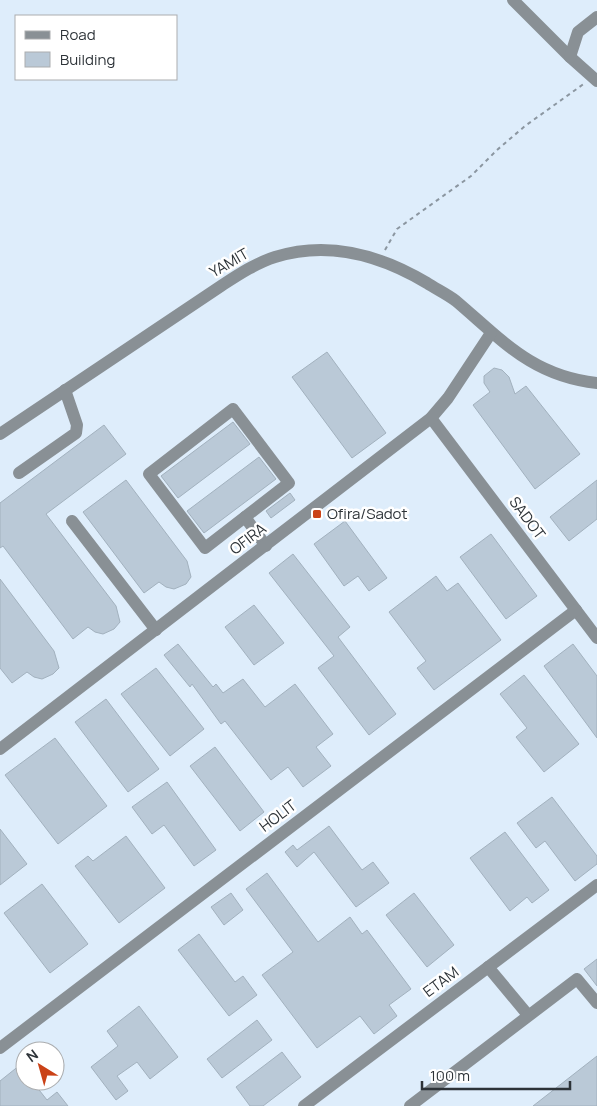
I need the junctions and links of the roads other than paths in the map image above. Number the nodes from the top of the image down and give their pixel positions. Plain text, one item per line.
1 (513, 0) edge
2 (597, 17) edge
3 (570, 57) junction
4 (595, 79) edge
5 (491, 333) junction
6 (597, 383) edge
7 (65, 390) junction
8 (431, 418) junction
9 (0, 434) edge
10 (19, 473) dead end
11 (245, 517) junction
12 (72, 521) dead end
13 (266, 546) junction
14 (576, 610) junction
15 (156, 630) junction
16 (597, 638) edge
17 (0, 749) edge
18 (597, 885) edge
19 (488, 967) junction
20 (597, 1003) edge
21 (528, 1015) junction
22 (0, 1048) edge
23 (304, 1106) edge
24 (410, 1106) edge

1 - 3 street
2 - 3 street
3 - 4 street
5 - 6 street, YAMIT
5 - 7 street, YAMIT
5 - 8 street, OFIRA
7 - 9 street, YAMIT
7 - 10 street
8 - 13 street, OFIRA
8 - 14 street, SADOT
11 - 11 street
11 - 13 street
12 - 15 street
13 - 15 street, OFIRA
14 - 16 street, SADOT
14 - 22 street, HOLIT
15 - 17 street, OFIRA
18 - 19 street, ETAM
19 - 21 street
19 - 23 street, ETAM
20 - 21 street
21 - 24 street

